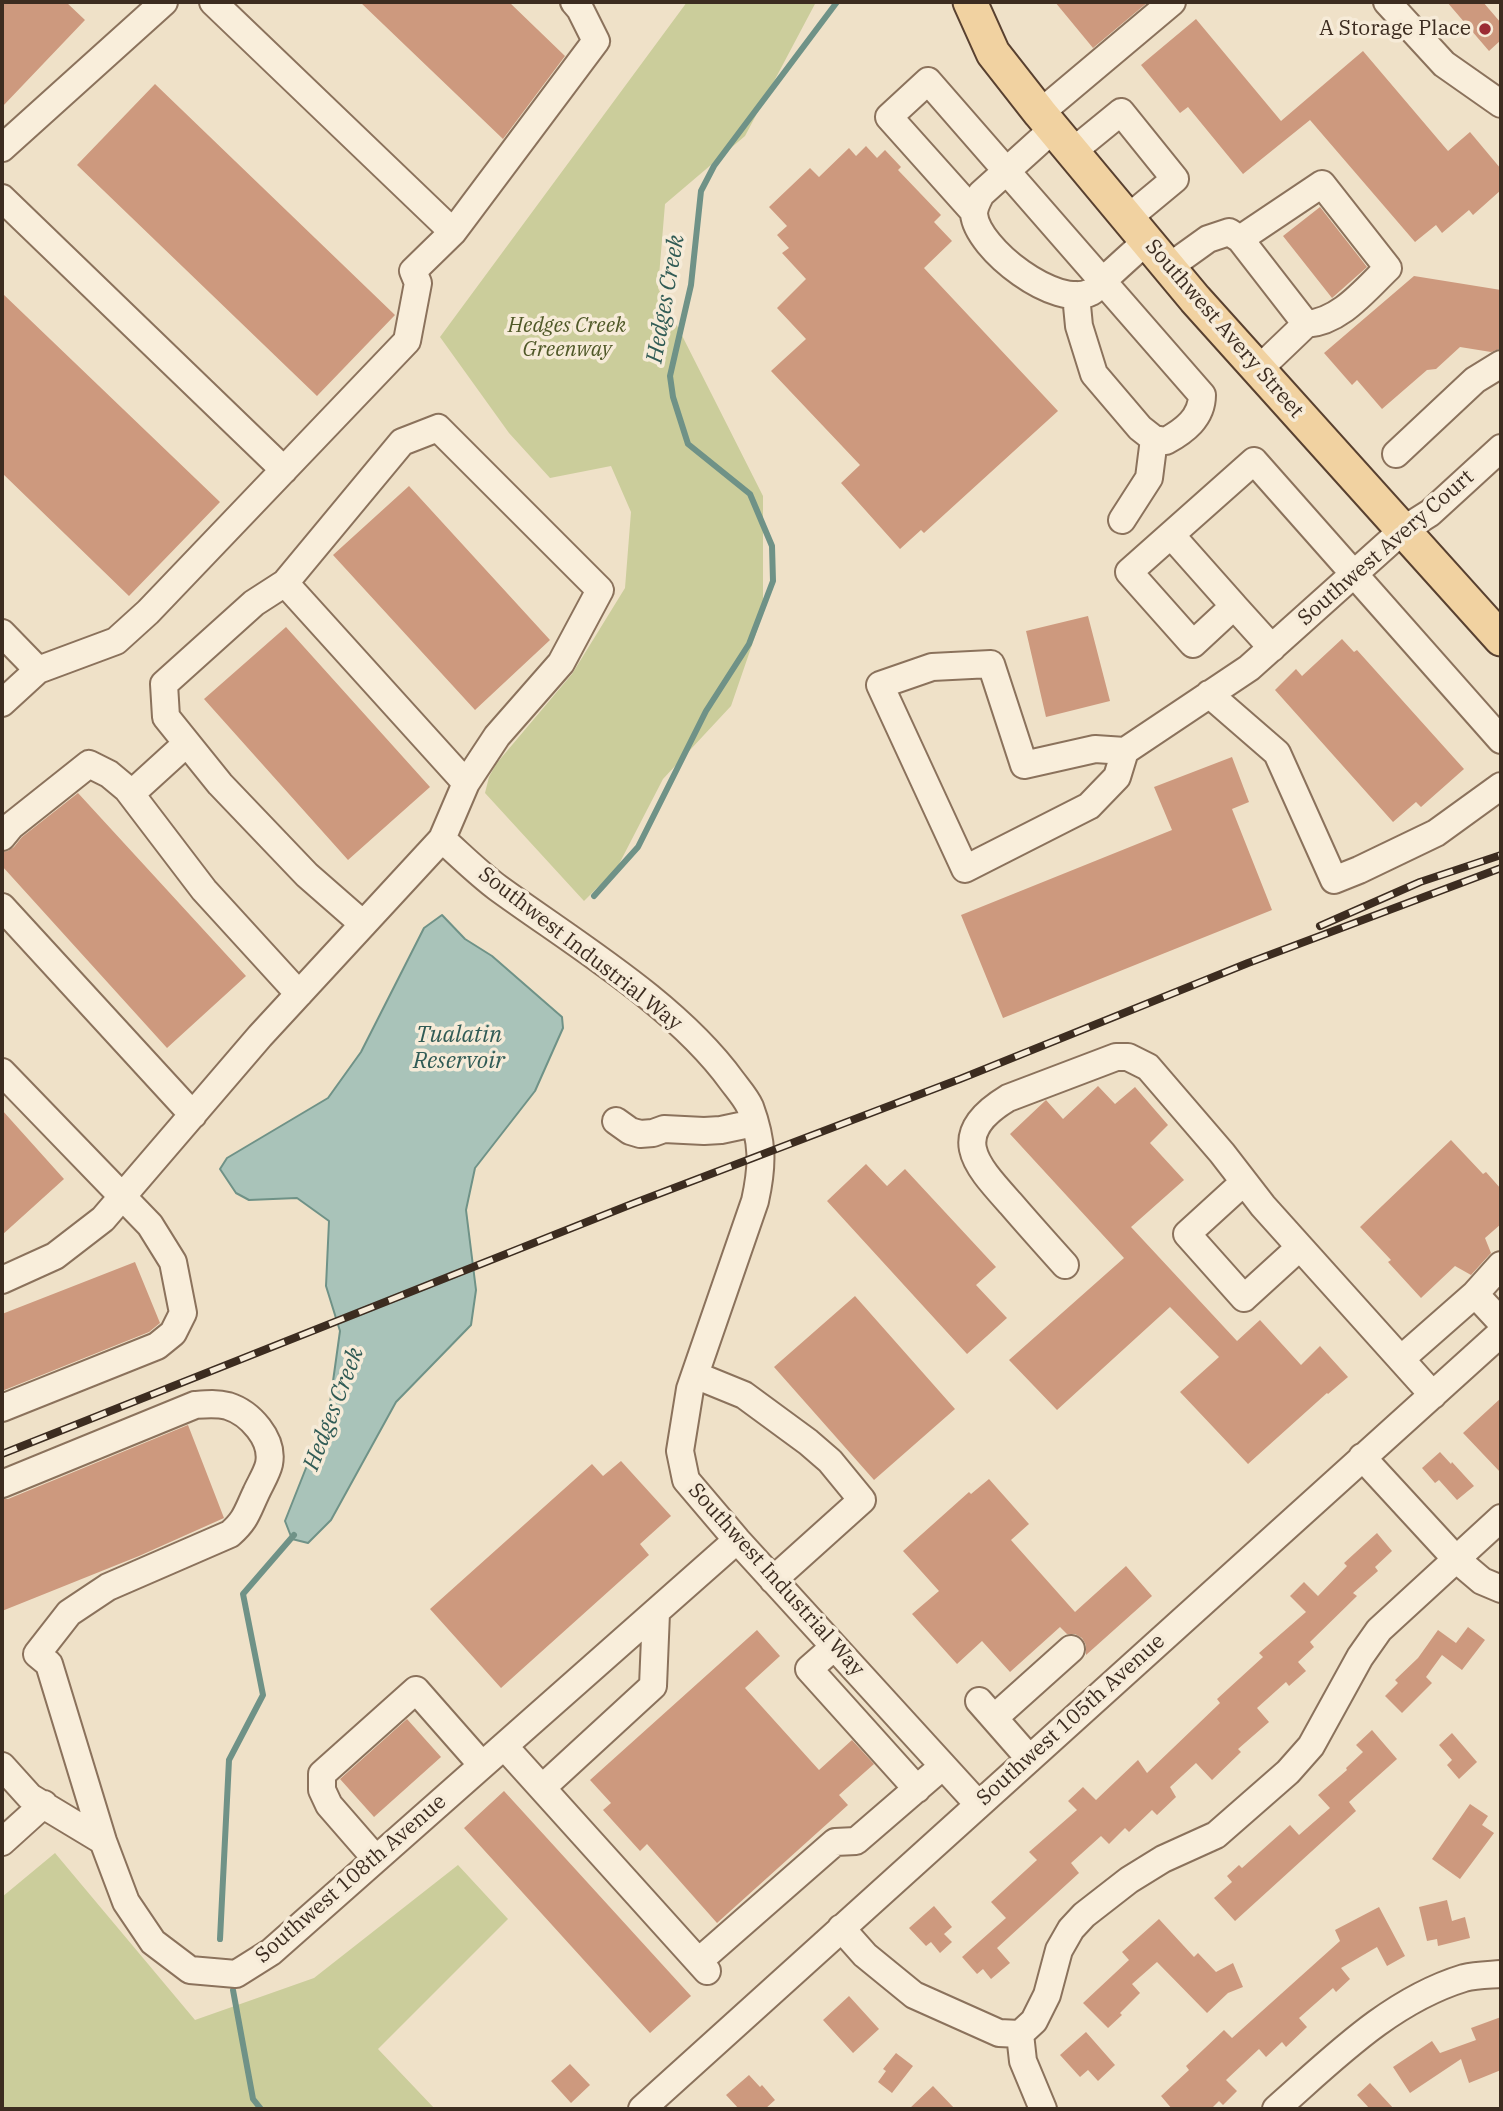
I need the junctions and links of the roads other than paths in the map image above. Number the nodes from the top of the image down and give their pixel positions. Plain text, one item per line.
1 (164, 2) edge
2 (213, 2) edge
3 (574, 2) edge
4 (970, 2) edge
5 (1172, 2) edge
6 (1387, 2) edge
7 (1501, 104) edge
8 (1055, 131) junction
9 (2, 148) edge
10 (1007, 170) junction
11 (2, 198) edge
12 (974, 212) junction
13 (1137, 229) junction
14 (453, 232) junction
15 (1240, 239) junction
16 (1169, 267) junction
17 (1103, 280) junction
18 (1076, 295) junction
19 (1306, 324) junction
20 (1259, 369) junction
21 (1496, 374) edge
22 (1154, 439) junction
23 (1501, 448) edge
24 (1396, 454) dead end
25 (284, 470) junction
26 (1122, 520) dead end
27 (1403, 530) junction
28 (1171, 535) junction
29 (1354, 574) junction
30 (285, 583) junction
31 (1234, 606) junction
32 (2, 633) edge
33 (1501, 639) edge
34 (1272, 648) junction
35 (38, 670) junction
36 (1209, 694) junction
37 (2, 704) edge
38 (1501, 740) edge
39 (187, 743) junction
40 (1125, 751) junction
41 (466, 782) junction
42 (1501, 786) edge
43 (131, 794) junction
44 (2, 837) edge
45 (442, 839) junction
46 (2, 907) edge
47 (363, 924) junction
48 (299, 994) junction
49 (2, 1072) edge
50 (193, 1115) junction
51 (616, 1121) dead end
52 (754, 1123) junction
53 (1244, 1182) junction
54 (122, 1197) junction
55 (1300, 1247) junction
56 (1065, 1265) dead end
57 (1501, 1265) edge
58 (2, 1280) edge
59 (1475, 1294) junction
60 (1501, 1322) edge
61 (1501, 1333) edge
62 (1401, 1359) junction
63 (695, 1375) junction
64 (1433, 1395) junction
65 (2, 1408) edge
66 (1363, 1457) junction
67 (2, 1484) edge
68 (1501, 1518) edge
69 (737, 1540) junction
70 (1456, 1559) junction
71 (773, 1580) junction
72 (1501, 1589) edge
73 (656, 1613) junction
74 (834, 1647) junction
75 (1071, 1649) dead end
76 (504, 1746) junction
77 (1029, 1758) junction
78 (482, 1765) junction
79 (2, 1766) edge
80 (943, 1766) junction
81 (542, 1788) junction
82 (917, 1788) junction
83 (44, 1804) junction
84 (978, 1804) junction
85 (103, 1841) junction
86 (2, 1842) edge
87 (376, 1859) junction
88 (841, 1928) junction
89 (1501, 1974) edge
90 (1020, 2034) junction
91 (654, 2105) edge
92 (1043, 2109) edge
93 (1276, 2109) edge

1 - 9 street
2 - 14 street
3 - 14 street
4 - 8 main road, Southwest Avery Street
5 - 8 street
6 - 7 street
8 - 10 street
8 - 13 main road, Southwest Avery Street
8 - 13 street
10 - 12 street
10 - 12 street
10 - 17 street
11 - 25 street
12 - 18 street
13 - 16 main road, Southwest Avery Street
13 - 17 street
14 - 25 street
15 - 16 street
15 - 19 street
15 - 19 street
16 - 20 main road, Southwest Avery Street
17 - 18 street
17 - 22 street
18 - 22 street
19 - 20 street
20 - 27 main road, Southwest Avery Street
21 - 24 street
22 - 26 street
23 - 27 street, Southwest Avery Court
25 - 35 street
27 - 29 street, Southwest Avery Court
27 - 33 main road, Southwest Avery Street
28 - 29 street
28 - 31 street
28 - 31 street
29 - 34 street, Southwest Avery Court
29 - 38 street
30 - 39 street
30 - 41 street
30 - 41 street
31 - 34 street
32 - 35 street
34 - 36 street, Southwest Avery Court
35 - 37 street
36 - 40 street, Southwest Avery Court
36 - 42 street
39 - 43 street
39 - 47 street
40 - 40 street
41 - 45 street
43 - 44 street
43 - 48 street
45 - 47 street
45 - 52 street, Southwest Industrial Way
46 - 50 street
47 - 48 street
48 - 50 street
49 - 54 street
50 - 54 street
51 - 52 street
52 - 63 street, Southwest Industrial Way
53 - 55 street
53 - 55 street
53 - 56 street
54 - 58 street
54 - 65 street
55 - 62 street
57 - 59 street
59 - 60 street
59 - 62 street
61 - 64 street, Southwest 105th Avenue
62 - 64 street
63 - 69 street, Southwest Industrial Way
63 - 71 street
64 - 66 street, Southwest 105th Avenue
66 - 70 street
66 - 77 street, Southwest 105th Avenue
67 - 85 street, Southwest 108th Avenue
68 - 70 street
69 - 71 street, Southwest Industrial Way
69 - 73 street, Southwest 108th Avenue
70 - 72 street
70 - 90 street
71 - 74 street, Southwest Industrial Way
73 - 76 street, Southwest 108th Avenue
73 - 81 street
74 - 80 street, Southwest Industrial Way
74 - 82 street
75 - 77 street
76 - 78 street, Southwest 108th Avenue
76 - 81 street
77 - 84 street, Southwest 105th Avenue
78 - 87 street, Southwest 108th Avenue
78 - 87 street
79 - 83 street
80 - 82 street
80 - 84 street, Southwest Industrial Way
81 - 82 street
83 - 85 street
83 - 86 street
84 - 88 street, Southwest 105th Avenue
85 - 87 street, Southwest 108th Avenue
88 - 90 street
88 - 91 street, Southwest 105th Avenue
89 - 93 street
90 - 92 street

